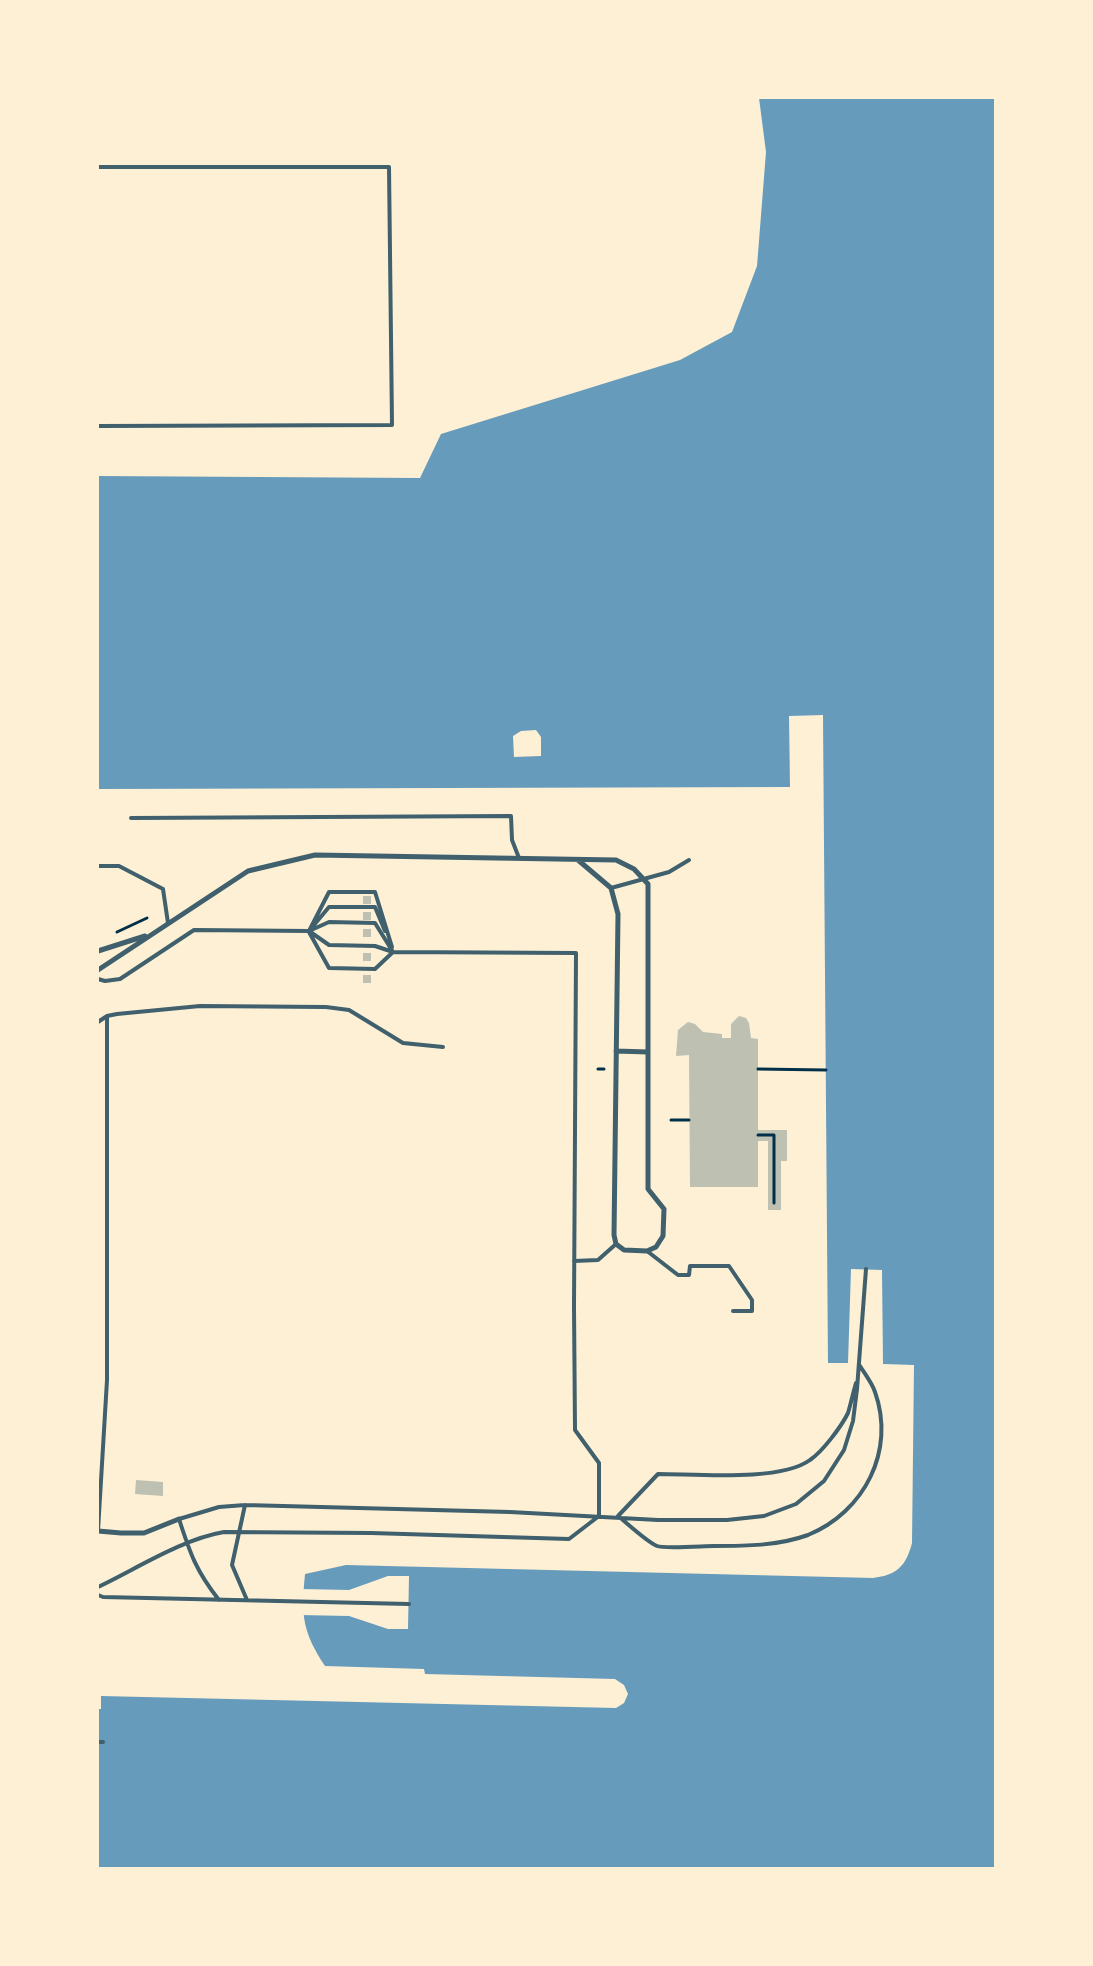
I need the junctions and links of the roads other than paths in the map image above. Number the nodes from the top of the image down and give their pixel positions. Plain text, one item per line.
1 (98, 167) edge
2 (98, 426) edge
3 (132, 818) dead end
4 (519, 858) junction
5 (578, 860) junction
6 (689, 860) dead end
7 (98, 866) edge
8 (644, 879) junction
9 (611, 888) junction
10 (168, 923) junction
11 (309, 931) junction
12 (152, 934) junction
13 (98, 951) edge
14 (394, 952) junction
15 (98, 970) edge
16 (98, 979) edge
17 (107, 1016) junction
18 (98, 1022) edge
19 (443, 1047) dead end
20 (616, 1052) junction
21 (648, 1052) junction
22 (616, 1244) junction
23 (648, 1251) junction
24 (574, 1261) junction
25 (733, 1311) dead end
26 (860, 1366) junction
27 (245, 1506) junction
28 (600, 1516) junction
29 (618, 1516) junction
30 (179, 1519) junction
31 (98, 1531) edge
32 (239, 1532) junction
33 (187, 1544) junction
34 (98, 1587) edge
35 (98, 1595) edge
36 (219, 1600) junction
37 (247, 1600) junction
38 (409, 1604) dead end
39 (98, 1742) edge
40 (103, 1742) dead end

1 - 2 lane
3 - 4 lane
4 - 5 street
4 - 10 street
5 - 8 street
5 - 9 street
6 - 8 lane
7 - 10 lane
8 - 9 lane
8 - 21 street
9 - 20 street
10 - 12 street
11 - 14 lane
11 - 14 lane
11 - 14 lane
11 - 14 lane
11 - 14 lane
11 - 16 lane
12 - 13 street
12 - 15 street
14 - 24 lane
17 - 18 lane
17 - 19 lane
17 - 31 lane
20 - 21 street
20 - 22 street
21 - 23 street
22 - 23 street
22 - 24 lane
23 - 25 lane
24 - 28 lane
26 - 29 lane
26 - 29 lane
26 - 29 lane
27 - 28 lane
27 - 30 lane
27 - 32 lane
28 - 29 lane
28 - 32 lane
30 - 31 street
30 - 33 lane
32 - 33 lane
32 - 37 lane
33 - 34 lane
33 - 36 lane
35 - 36 lane
36 - 37 lane
37 - 38 lane
39 - 40 lane

